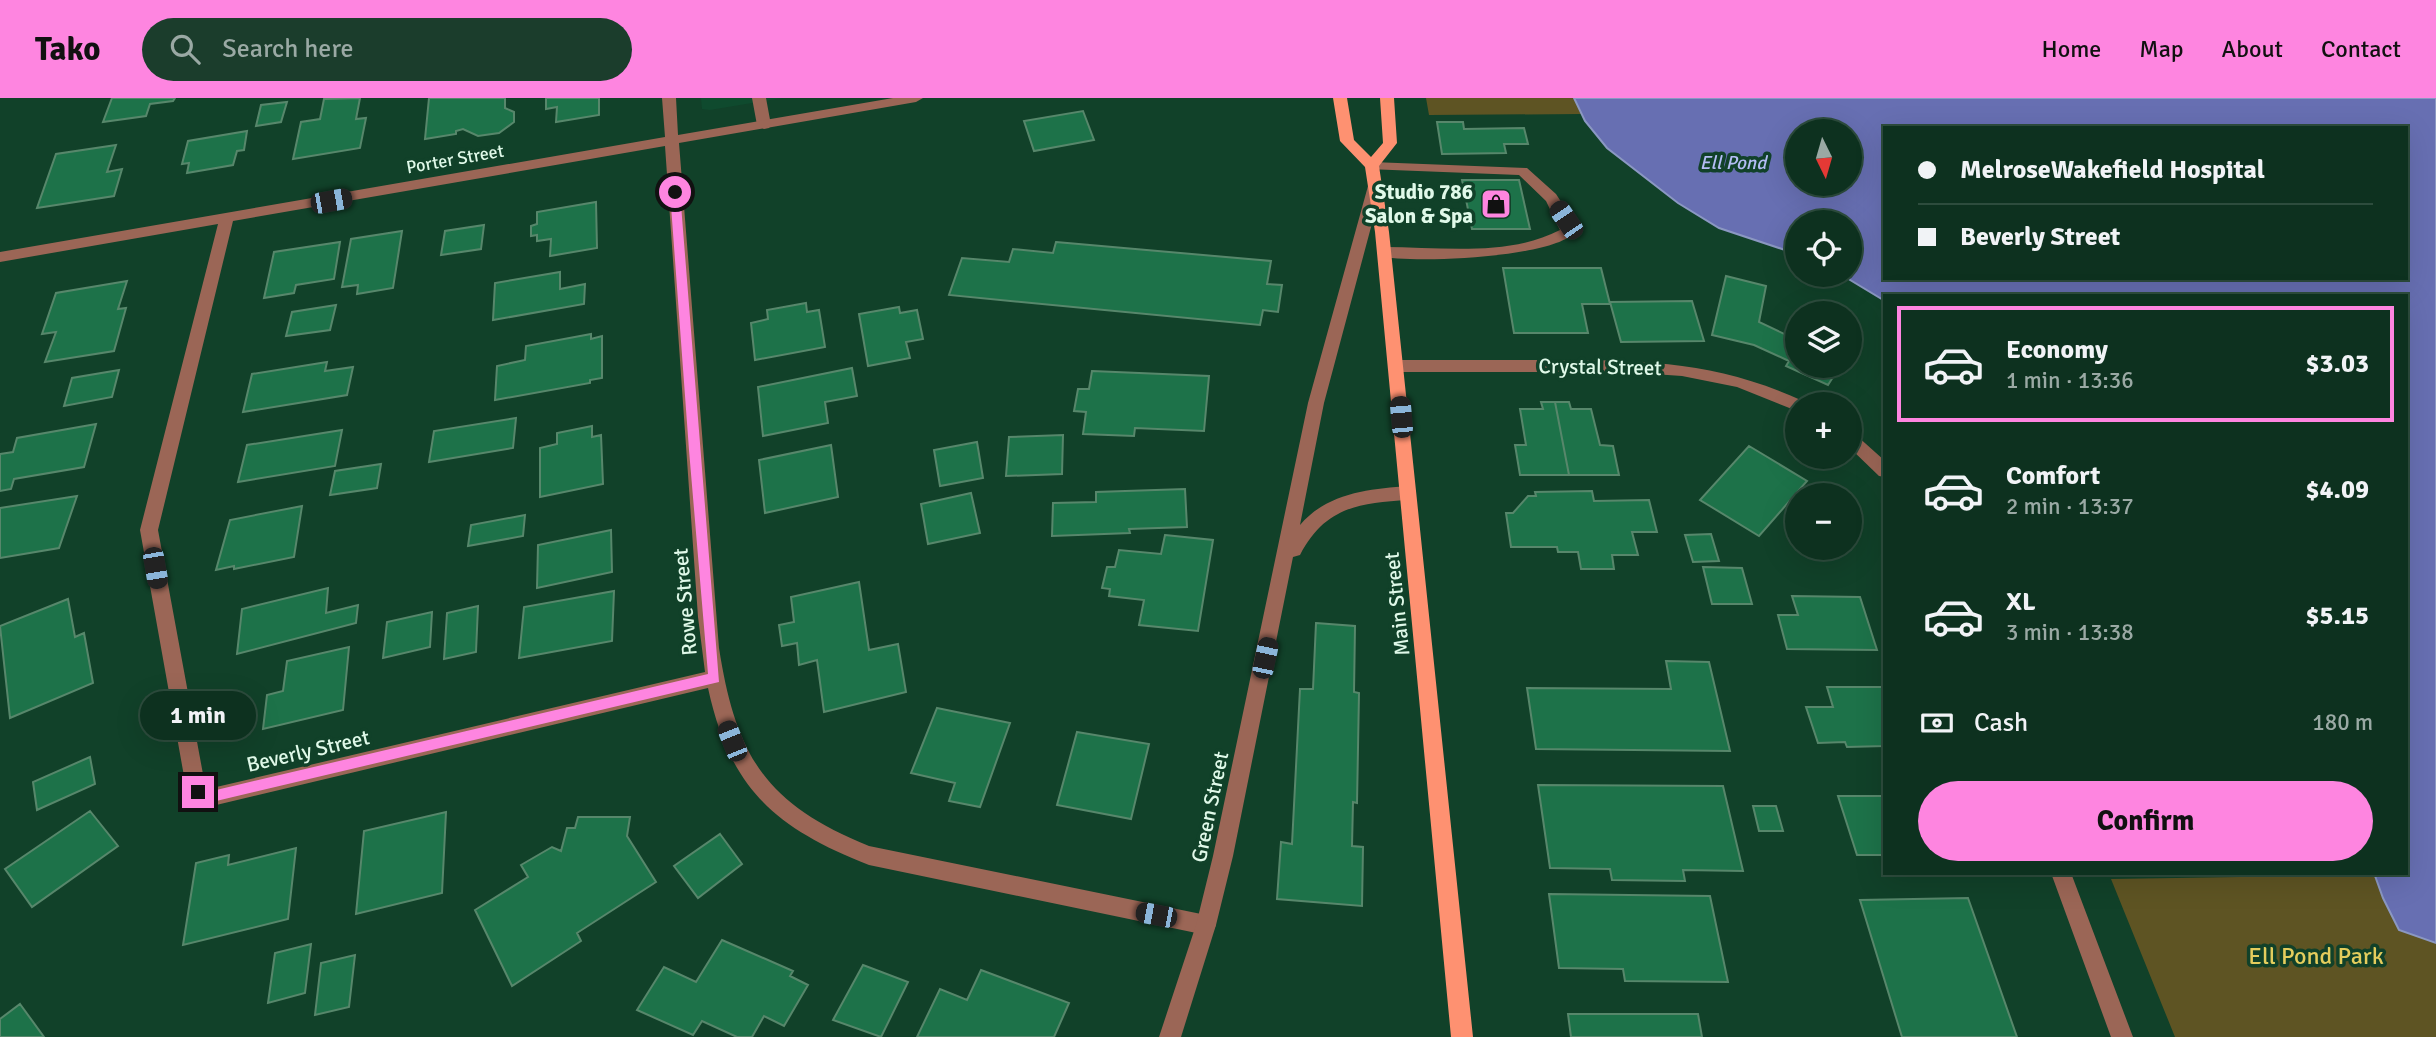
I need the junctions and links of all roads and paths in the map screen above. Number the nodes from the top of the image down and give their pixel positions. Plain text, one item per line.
1 (668, 98) edge
2 (759, 98) edge
3 (916, 98) edge
4 (1340, 98) edge
5 (1387, 98) edge
6 (764, 125) junction
7 (671, 141) junction
8 (1373, 166) junction
9 (1375, 186) junction
10 (226, 219) junction
11 (1384, 252) junction
12 (0, 257) edge
13 (1396, 366) junction
14 (1785, 399) edge
15 (1862, 450) edge
16 (1883, 469) edge
17 (1408, 493) junction
18 (1281, 583) junction
19 (715, 678) junction
20 (2062, 875) edge
21 (1206, 925) junction
22 (1170, 1037) edge
23 (1462, 1037) edge
24 (2122, 1037) edge

1 - 7 street, Rowe Street
2 - 6 street
3 - 6 street, Porter Street
4 - 8 main road
5 - 8 main road
6 - 7 street, Porter Street
7 - 10 street, Porter Street
7 - 19 street, Rowe Street
8 - 9 main road, Main Street
8 - 11 street
9 - 11 main road, Main Street
9 - 18 street, Green Street
10 - 12 street, Porter Street
10 - 19 street, Beverly Street
11 - 13 main road, Main Street
13 - 14 street, Crystal Street
13 - 17 main road, Main Street
15 - 16 street
17 - 18 street, Green Street
17 - 23 main road, Main Street
18 - 21 street, Green Street
19 - 21 street, Rowe Street
20 - 24 street
21 - 22 street, Green Street

